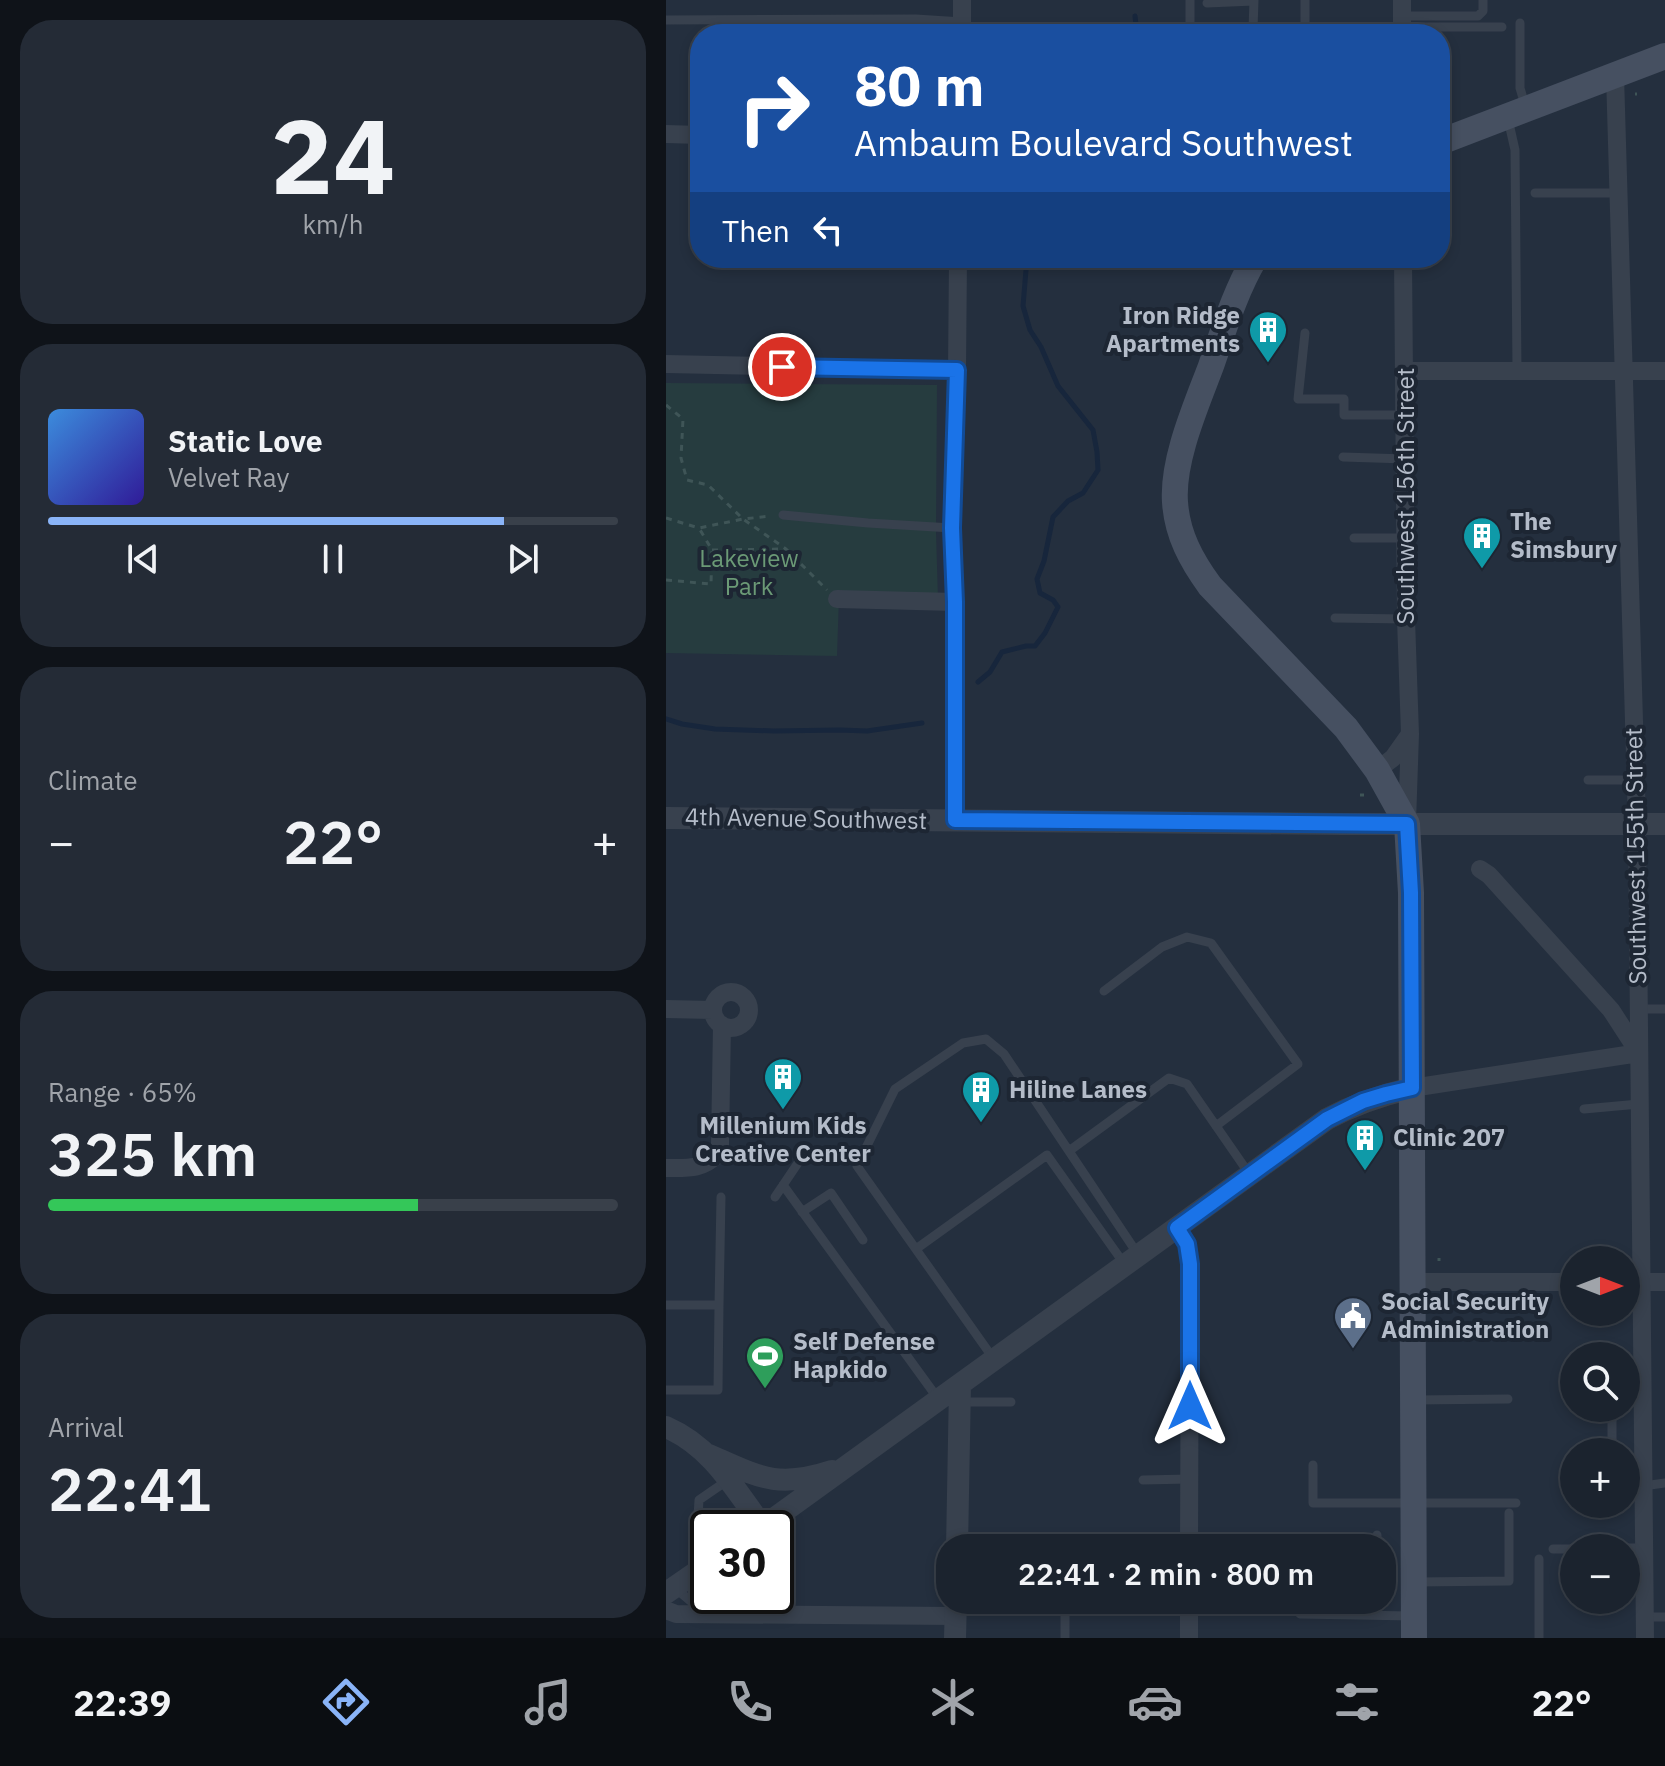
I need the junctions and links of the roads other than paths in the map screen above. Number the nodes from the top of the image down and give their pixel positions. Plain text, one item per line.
1 (962, 0) edge
2 (1190, 0) edge
3 (1254, 0) edge
4 (1305, 0) edge
5 (1483, 0) edge
6 (1207, 3) dead end
7 (1402, 19) edge
8 (666, 20) edge
9 (1520, 23) dead end
10 (942, 24) edge
11 (962, 24) edge
12 (1190, 24) edge
13 (1253, 24) edge
14 (1305, 24) edge
15 (1502, 27) dead end
16 (1665, 56) edge
17 (1615, 75) junction
18 (1517, 112) junction
19 (666, 134) edge
20 (690, 135) edge
21 (1450, 138) edge
22 (1535, 193) dead end
23 (1618, 193) junction
24 (958, 268) edge
25 (1250, 268) edge
26 (1403, 268) edge
27 (1305, 333) dead end
28 (666, 364) edge
29 (957, 370) junction
30 (1405, 371) junction
31 (1517, 371) junction
32 (1624, 371) junction
33 (1665, 371) edge
34 (1405, 415) junction
35 (1343, 457) dead end
36 (1406, 459) junction
37 (783, 515) dead end
38 (952, 528) junction
39 (1354, 538) dead end
40 (1406, 538) junction
41 (837, 599) road end
42 (955, 602) junction
43 (1335, 618) dead end
44 (1406, 619) junction
45 (1410, 734) junction
46 (1377, 770) junction
47 (1588, 780) dead end
48 (1636, 780) junction
49 (666, 818) edge
50 (955, 820) junction
51 (1637, 823) junction
52 (1407, 824) junction
53 (1665, 824) edge
54 (1480, 869) dead end
55 (1104, 991) dead end
56 (666, 1009) edge
57 (1638, 1009) junction
58 (1665, 1009) edge
59 (1639, 1053) junction
60 (1412, 1088) junction
61 (1639, 1104) junction
62 (1584, 1109) dead end
63 (1216, 1126) junction
64 (1069, 1151) junction
65 (802, 1157) dead end
66 (666, 1168) edge
67 (1250, 1175) junction
68 (783, 1185) junction
69 (721, 1197) dead end
70 (775, 1197) dead end
71 (802, 1212) junction
72 (1177, 1228) junction
73 (863, 1240) dead end
74 (1635, 1246) edge
75 (916, 1249) junction
76 (1132, 1260) junction
77 (1413, 1282) junction
78 (1560, 1282) edge
79 (1640, 1282) edge
80 (1665, 1282) edge
81 (666, 1305) edge
82 (719, 1305) junction
83 (1635, 1326) edge
84 (995, 1360) junction
85 (666, 1390) edge
86 (953, 1396) junction
87 (1508, 1399) dead end
88 (1413, 1400) junction
89 (1011, 1402) dead end
90 (666, 1427) edge
91 (1637, 1438) edge
92 (709, 1455) junction
93 (849, 1465) junction
94 (1313, 1465) dead end
95 (1189, 1479) junction
96 (728, 1480) junction
97 (1143, 1480) dead end
98 (1665, 1483) edge
99 (1640, 1491) edge
100 (1414, 1503) junction
101 (1516, 1503) dead end
102 (698, 1510) edge
103 (750, 1510) edge
104 (786, 1510) edge
105 (1509, 1513) dead end
106 (957, 1534) edge
107 (1189, 1534) edge
108 (1553, 1549) dead end
109 (1560, 1549) edge
110 (1539, 1559) dead end
111 (690, 1576) edge
112 (1414, 1582) junction
113 (1640, 1586) edge
114 (670, 1590) edge
115 (690, 1602) edge
116 (666, 1610) edge
117 (1065, 1614) edge
118 (1189, 1614) edge
119 (1300, 1614) dead end
120 (1375, 1615) joint
121 (1644, 1617) junction
122 (1665, 1617) edge
123 (955, 1618) edge
124 (1414, 1627) edge
125 (1065, 1638) edge
126 (1189, 1638) edge
127 (1539, 1638) edge
128 (1645, 1638) edge

1 - 11 street
2 - 12 lane
3 - 6 lane
3 - 13 lane
4 - 14 lane
5 - 7 lane
7 - 15 lane
8 - 10 lane
9 - 18 lane
16 - 17 main road
17 - 18 main road
17 - 23 street, Southwest 155th Street
18 - 21 main road
18 - 31 lane
19 - 20 street
22 - 23 lane
23 - 32 street, Southwest 155th Street
24 - 29 street
25 - 46 main road
26 - 30 street, Southwest 156th Street
27 - 34 lane
28 - 29 street
29 - 38 street
30 - 31 street
30 - 34 street, Southwest 156th Street
31 - 32 street
32 - 33 street
32 - 48 street, Southwest 155th Street
34 - 36 street, Southwest 156th Street
35 - 36 lane
36 - 40 street, Southwest 156th Street
37 - 38 lane
38 - 42 street
39 - 40 lane
40 - 44 street, Southwest 156th Street
41 - 42 street
42 - 50 street
43 - 44 lane
44 - 45 street, Southwest 156th Street
45 - 46 street
45 - 52 street, Southwest 156th Street
46 - 52 main road
47 - 48 lane
48 - 51 street, Southwest 155th Street
49 - 50 street, 4th Avenue Southwest
50 - 52 street, 4th Avenue Southwest
51 - 52 street, 4th Avenue Southwest
51 - 53 street, 4th Avenue Southwest
51 - 57 street, Southwest 155th Street
52 - 60 main road
54 - 59 street
55 - 63 lane
56 - 66 street
57 - 58 lane
57 - 59 street, Southwest 155th Street
59 - 60 street
59 - 61 street, Southwest 155th Street
60 - 67 street
60 - 77 main road
61 - 62 lane
61 - 74 street, Southwest 155th Street
63 - 64 lane
63 - 67 lane
64 - 75 lane
64 - 76 lane
65 - 68 lane
67 - 72 street
68 - 70 lane
68 - 71 lane
69 - 82 lane
71 - 73 lane
71 - 86 lane
72 - 76 street
72 - 95 street
75 - 76 lane
75 - 84 lane
76 - 84 street
77 - 78 street
77 - 88 main road
79 - 80 street
81 - 82 lane
82 - 85 lane
83 - 91 street, Southwest 155th Street
84 - 86 street
86 - 89 lane
86 - 93 street
86 - 106 street
87 - 88 lane
88 - 100 main road
90 - 92 street
92 - 93 street
92 - 96 street
93 - 104 street
94 - 100 lane
95 - 97 lane
95 - 107 street
96 - 102 lane
96 - 103 street
98 - 99 lane
100 - 101 lane
100 - 112 main road
105 - 112 lane
108 - 109 lane
110 - 127 lane
111 - 114 street
112 - 124 main road
113 - 121 street, Southwest 155th Street
114 - 115 lane
116 - 123 street
117 - 125 lane
118 - 126 street
119 - 120 lane
120 - 124 lane
121 - 122 lane
121 - 128 street, Southwest 155th Street

